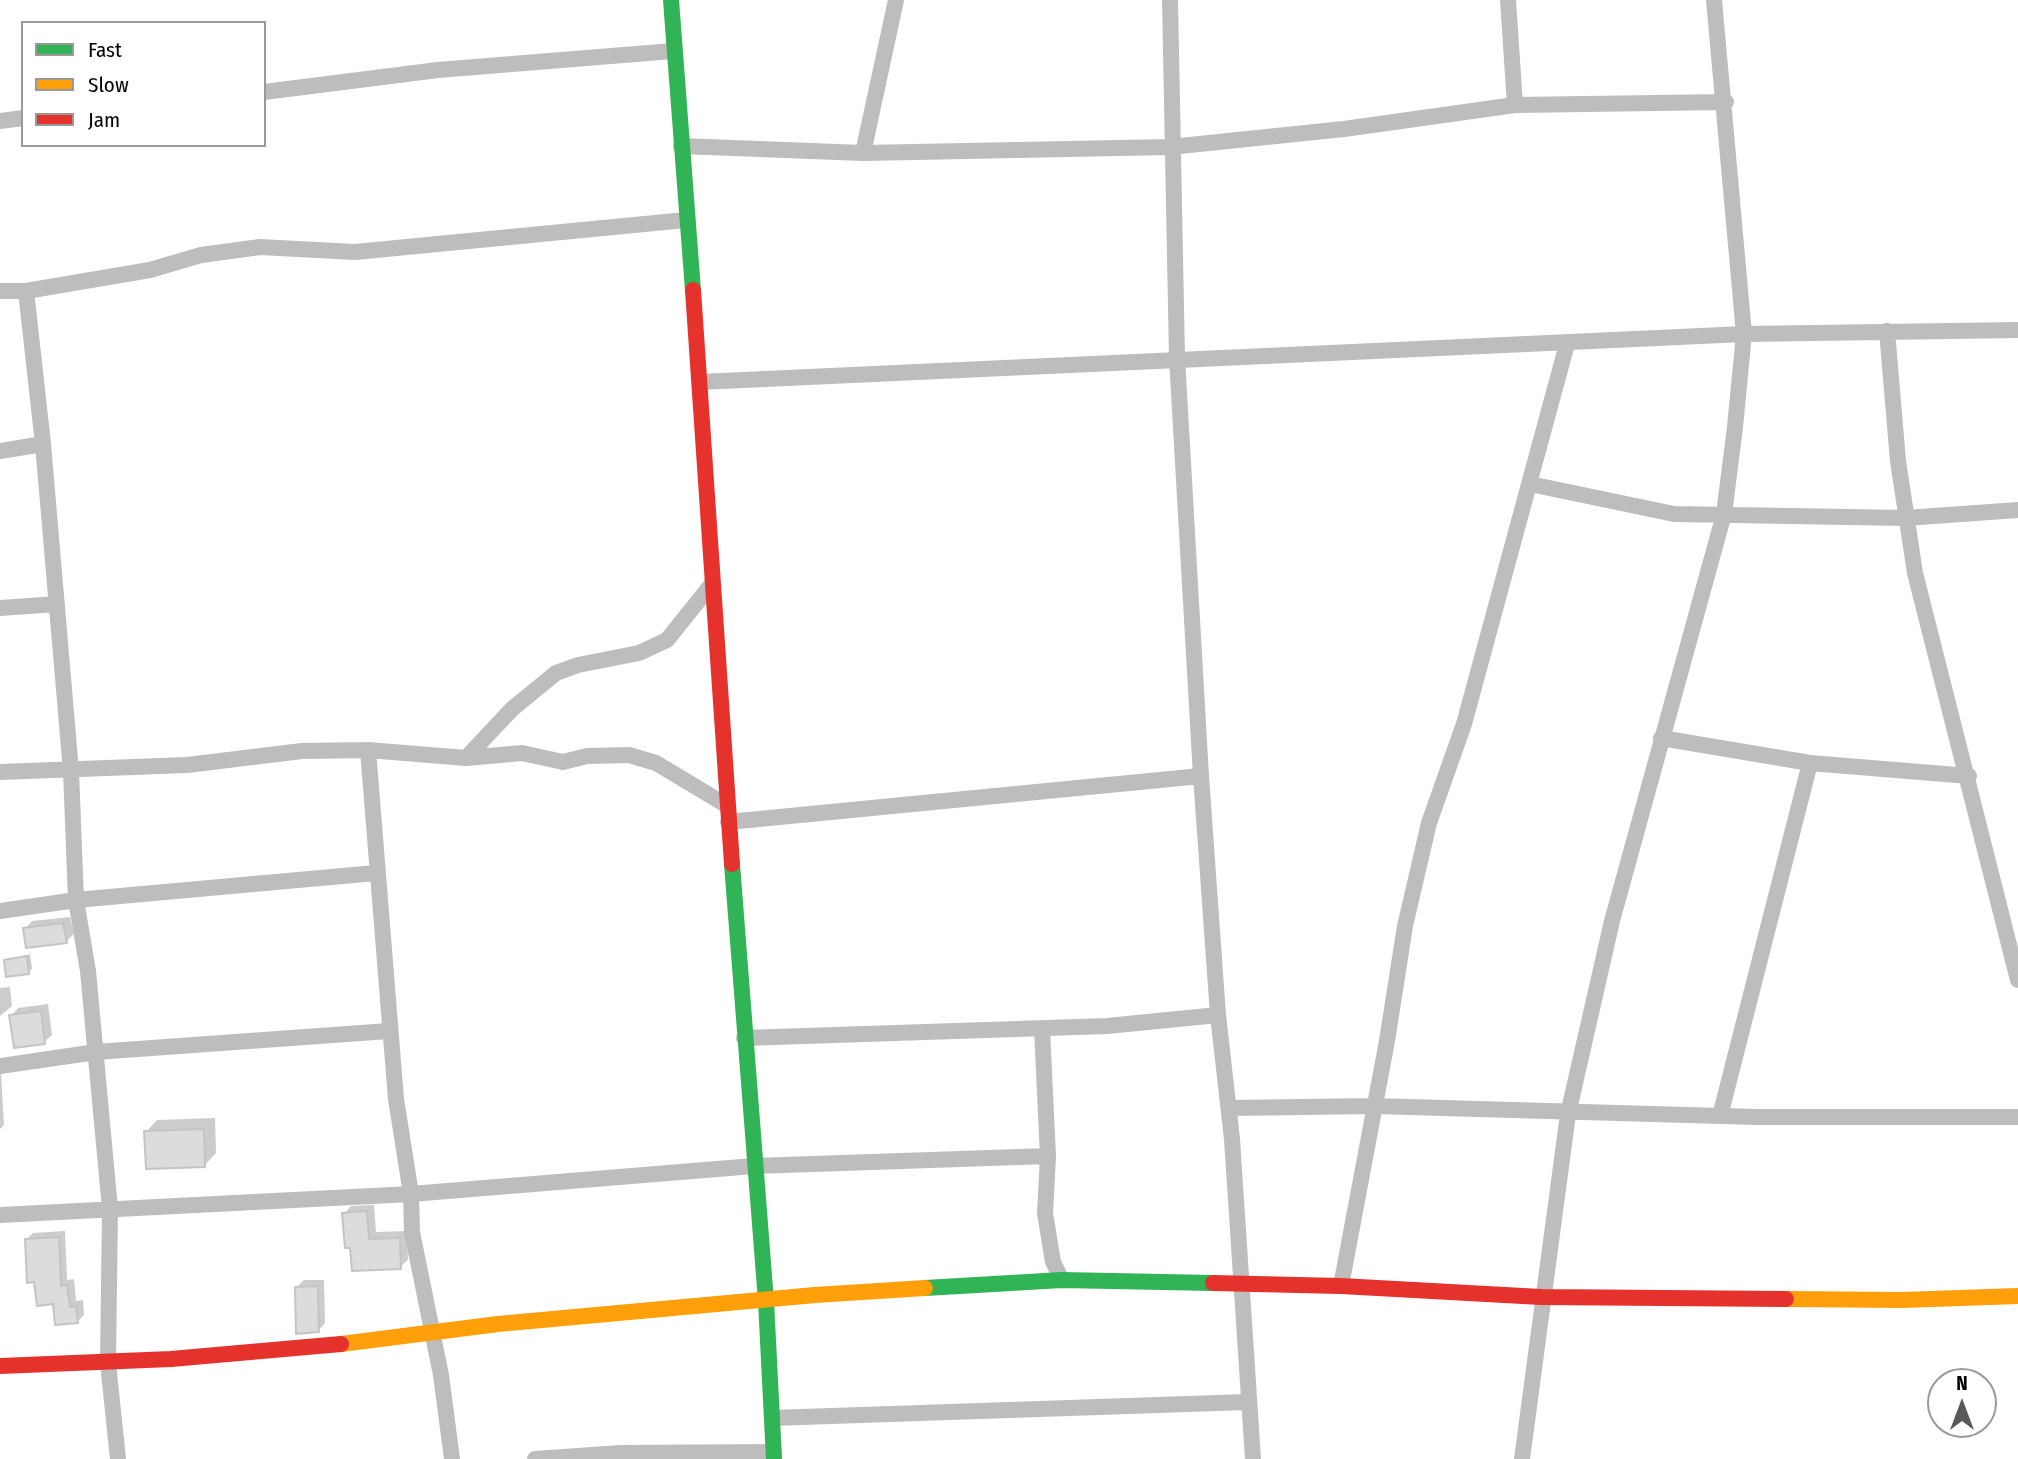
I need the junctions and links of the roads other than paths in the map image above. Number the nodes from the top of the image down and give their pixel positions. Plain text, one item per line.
1 (671, 0) edge
2 (896, 0) edge
3 (1170, 0) edge
4 (1508, 0) edge
5 (1714, 0) edge
6 (673, 51) junction
7 (266, 92) edge
8 (1726, 102) junction
9 (1515, 105) junction
10 (21, 118) edge
11 (0, 121) edge
12 (681, 146) junction
13 (1170, 147) junction
14 (863, 153) junction
15 (686, 220) junction
16 (0, 291) edge
17 (26, 291) junction
18 (2018, 330) edge
19 (1887, 331) junction
20 (1744, 334) junction
21 (1567, 344) junction
22 (1177, 358) junction
23 (700, 382) junction
24 (43, 444) junction
25 (0, 451) edge
26 (1530, 484) junction
27 (2018, 510) edge
28 (1724, 514) junction
29 (1906, 518) junction
30 (711, 585) junction
31 (57, 604) junction
32 (0, 608) edge
33 (1661, 738) junction
34 (368, 750) junction
35 (466, 758) junction
36 (1810, 763) junction
37 (71, 771) junction
38 (0, 772) edge
39 (1200, 776) junction
40 (1969, 776) junction
41 (726, 805) junction
42 (728, 822) junction
43 (376, 873) junction
44 (76, 900) junction
45 (0, 911) edge
46 (2018, 980) edge
47 (1218, 1015) junction
48 (1042, 1029) junction
49 (389, 1031) junction
50 (744, 1038) junction
51 (96, 1052) junction
52 (0, 1066) edge
53 (1374, 1106) junction
54 (1230, 1108) junction
55 (1568, 1114) junction
56 (1720, 1116) junction
57 (2018, 1117) edge
58 (1048, 1156) junction
59 (754, 1166) junction
60 (411, 1194) junction
61 (110, 1209) junction
62 (0, 1214) edge
63 (1062, 1280) junction
64 (1241, 1282) junction
65 (1341, 1286) junction
66 (2018, 1296) edge
67 (1541, 1297) junction
68 (766, 1301) junction
69 (433, 1334) junction
70 (108, 1363) junction
71 (0, 1366) edge
72 (1247, 1402) junction
73 (772, 1418) junction
74 (774, 1455) edge
75 (118, 1459) edge
76 (452, 1459) edge
77 (535, 1459) edge
78 (1253, 1459) edge
79 (1522, 1459) edge

1 - 6 street
2 - 14 street
3 - 13 street
4 - 9 street
5 - 8 street
6 - 7 street
6 - 12 street
8 - 9 street
8 - 20 street
9 - 13 street
10 - 11 street
12 - 14 street
12 - 15 street
13 - 14 street
13 - 22 street
15 - 17 street
15 - 23 street
16 - 17 street
17 - 24 street
18 - 19 street
19 - 20 street
19 - 29 street
20 - 21 street
20 - 28 street
21 - 22 street
21 - 26 street
22 - 23 street
22 - 39 street
23 - 30 street
24 - 25 street
24 - 31 street
26 - 28 street
26 - 53 street
27 - 29 street
28 - 29 street
28 - 33 street
29 - 40 street
30 - 35 street
30 - 41 street
31 - 32 street
31 - 37 street
33 - 36 street
33 - 55 street
34 - 35 street
34 - 37 street
34 - 43 street
35 - 41 street
36 - 40 street
36 - 56 street
37 - 38 street
37 - 44 street
39 - 42 street
39 - 47 street
40 - 46 street
41 - 42 street
42 - 50 street
43 - 44 street
43 - 49 street
44 - 45 street
44 - 51 street
47 - 48 street
47 - 54 street
48 - 50 street
48 - 58 street
49 - 51 street
49 - 60 street
50 - 59 street
51 - 52 street
51 - 61 street
53 - 54 street
53 - 55 street
53 - 65 street
54 - 64 street
55 - 56 street
55 - 67 street
56 - 57 street
58 - 59 street
58 - 63 street
59 - 60 street
59 - 68 street
60 - 61 street
60 - 69 street
61 - 62 street
61 - 70 street
63 - 64 street
63 - 68 street
64 - 65 street
64 - 72 street
65 - 67 street
66 - 67 street
67 - 79 street
68 - 69 street
68 - 73 street
69 - 70 street
69 - 76 street
70 - 71 street
70 - 75 street
72 - 73 street
72 - 78 street
73 - 74 street
74 - 77 street

